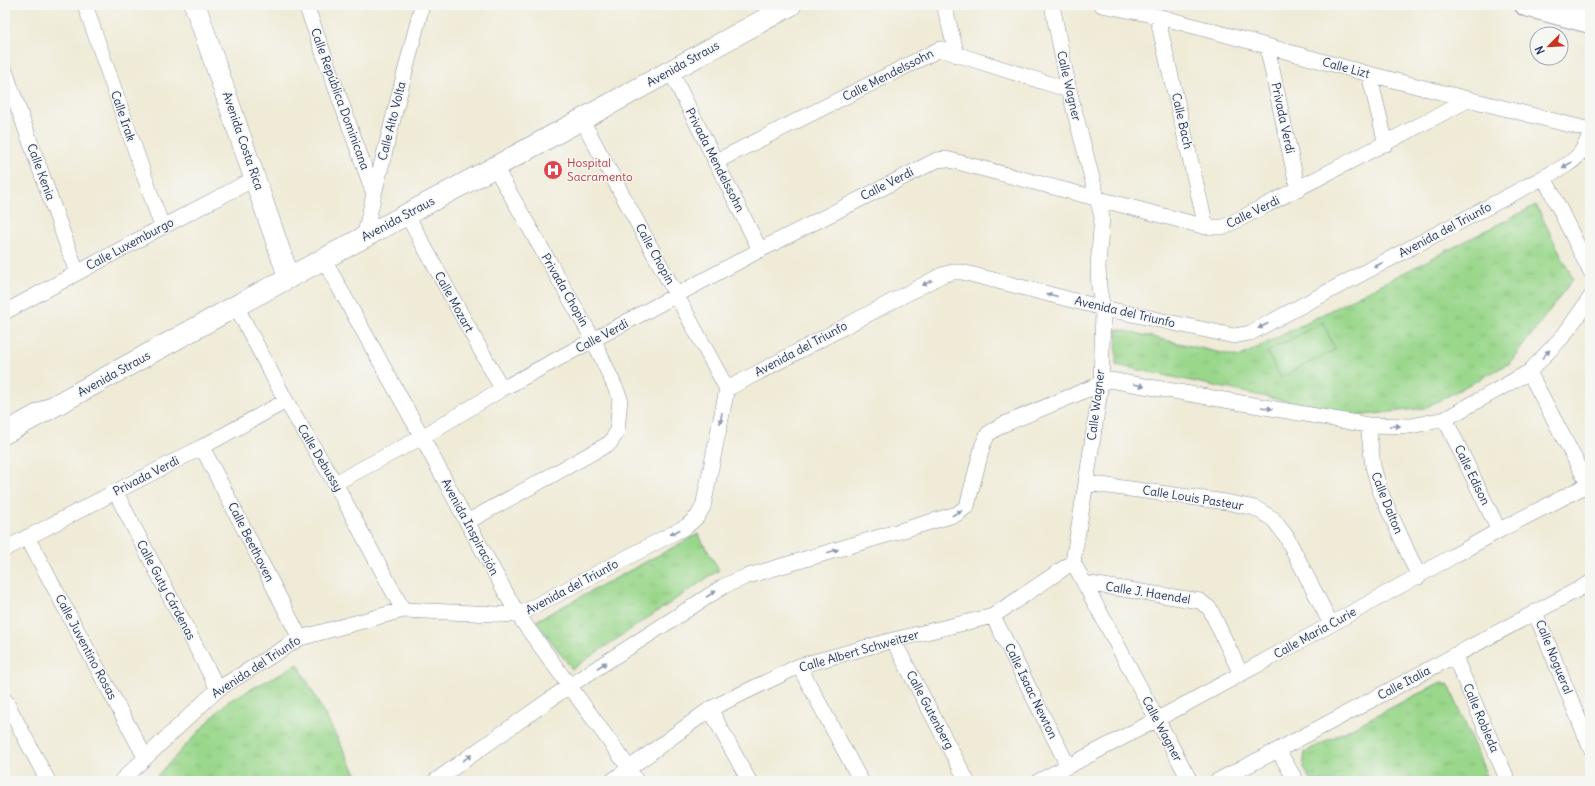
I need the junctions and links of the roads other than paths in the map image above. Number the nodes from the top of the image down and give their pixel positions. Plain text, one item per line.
1 (85, 5) edge
2 (195, 5) edge
3 (306, 5) edge
4 (422, 5) edge
5 (791, 5) edge
6 (944, 5) edge
7 (1052, 5) edge
8 (1102, 5) edge
9 (1526, 5) edge
10 (1157, 16) junction
11 (1590, 22) edge
12 (1267, 46) junction
13 (957, 55) junction
14 (670, 70) junction
15 (5, 71) edge
16 (1369, 74) junction
17 (1069, 90) junction
18 (1470, 99) junction
19 (582, 120) junction
20 (1590, 130) edge
21 (1590, 135) edge
22 (1386, 144) junction
23 (715, 162) junction
24 (495, 167) junction
25 (1544, 177) junction
26 (256, 178) junction
27 (1298, 190) junction
28 (374, 194) junction
29 (1097, 198) junction
30 (407, 215) junction
31 (162, 227) junction
32 (1206, 227) junction
33 (364, 238) junction
34 (760, 250) junction
35 (324, 260) junction
36 (1590, 271) edge
37 (77, 273) junction
38 (290, 278) junction
39 (678, 296) junction
40 (1590, 298) edge
41 (236, 306) junction
42 (1103, 308) junction
43 (5, 312) edge
44 (594, 341) junction
45 (1530, 372) junction
46 (1101, 384) junction
47 (502, 389) junction
48 (727, 389) junction
49 (286, 401) junction
50 (1445, 419) junction
51 (1368, 425) junction
52 (5, 433) edge
53 (422, 437) junction
54 (202, 447) junction
55 (336, 483) junction
56 (1086, 483) junction
57 (1589, 484) edge
58 (115, 492) junction
59 (467, 522) junction
60 (1499, 531) junction
61 (27, 536) junction
62 (5, 549) edge
63 (1072, 562) junction
64 (1419, 577) junction
65 (1084, 583) junction
66 (1590, 583) edge
67 (403, 610) junction
68 (1536, 612) junction
69 (518, 615) junction
70 (993, 616) junction
71 (1332, 624) junction
72 (300, 638) junction
73 (893, 640) junction
74 (1454, 655) junction
75 (799, 666) junction
76 (1241, 674) junction
77 (569, 686) junction
78 (218, 689) junction
79 (5, 700) edge
80 (710, 709) junction
81 (1156, 720) junction
82 (1590, 747) edge
83 (1278, 750) junction
84 (145, 757) junction
85 (1068, 766) junction
86 (632, 775) edge
87 (48, 781) edge
88 (121, 781) edge
89 (436, 781) edge
90 (612, 781) edge
91 (749, 781) edge
92 (861, 781) edge
93 (968, 781) edge
94 (1039, 781) edge
95 (1190, 781) edge
96 (1217, 781) edge
97 (1296, 781) edge
98 (1508, 781) edge

1 - 31 street, Calle Irak
2 - 26 street, Avenida Costa Rica
3 - 28 street, Calle República Dominicana
4 - 28 street, Calle Alto Volta
5 - 14 street, Avenida Straus
6 - 13 street
7 - 17 street, Calle Wagner
8 - 10 street, Calle Lizt
9 - 11 main road
10 - 12 street, Calle Lizt
10 - 32 street, Calle Bach
12 - 16 street, Calle Lizt
12 - 27 street, Privada Verdi
13 - 17 street, Calle Mendelssohn
13 - 23 street, Calle Mendelssohn
14 - 19 street, Avenida Straus
14 - 23 street, Privada Mendelssohn
15 - 37 street, Calle Kenia
16 - 18 street, Calle Lizt
16 - 22 street
17 - 29 street, Calle Wagner
18 - 20 street, Calle Lizt
18 - 22 street, Calle Verdi
19 - 24 street, Avenida Straus
19 - 39 street, Calle Chopin
21 -> 25 street, Avenida del Triunfo
22 - 27 street, Calle Verdi
23 - 34 street, Privada Mendelssohn
24 - 30 street, Avenida Straus
24 - 44 street, Privada Chopin
25 - 36 street
25 -> 42 street, Avenida del Triunfo
26 - 31 street, Calle Luxemburgo
26 - 38 street, Avenida Costa Rica
27 - 32 street, Calle Verdi
28 - 33 street, Calle Alto Volta
29 - 32 street, Calle Verdi
29 - 34 street, Calle Verdi
29 - 42 street, Calle Wagner
30 - 33 street, Avenida Straus
30 - 47 street, Calle Mozart
31 - 37 street, Calle Luxemburgo
33 - 35 street, Avenida Straus
34 - 39 street, Calle Verdi
35 - 38 street, Avenida Straus
35 - 53 street, Avenida Inspiración
37 - 43 street, Calle Luxemburgo
38 - 41 street, Avenida Straus
39 - 44 street, Calle Verdi
39 - 48 street, Calle Chopin
45 -> 40 street
41 - 49 street, Calle Debussy
41 - 52 street, Avenida Straus
42 - 46 street, Calle Wagner
42 -> 48 street, Avenida del Triunfo
44 - 47 street, Calle Verdi
44 - 59 street, Privada Chopin
45 - 50 street
45 - 57 street
46 -> 51 street
46 - 56 street, Calle Wagner
77 -> 46 street
47 - 53 street, Calle Verdi
48 -> 69 street, Avenida del Triunfo
49 - 54 street, Privada Verdi
49 - 55 street, Calle Debussy
51 -> 50 street
50 - 60 street, Calle Edison
51 - 64 street, Calle Dalton
53 - 55 street, Calle Verdi
53 - 59 street, Avenida Inspiración
54 - 58 street, Privada Verdi
54 - 72 street, Calle Beethoven
55 - 67 street, Calle Debussy
56 - 63 street, Calle Wagner
56 - 71 street, Calle Louis Pasteur
57 - 60 street, Calle María Curie
58 - 61 street, Privada Verdi
58 - 78 street, Calle Guty Cárdenas
59 - 69 street, Avenida Inspiración
60 - 64 street, Calle María Curie
61 - 62 street, Privada Verdi
61 - 84 street, Calle Juventino Rosas
63 - 65 street, Calle Wagner
63 - 70 street, Calle Albert Schweitzer
64 - 71 street, Calle María Curie
65 - 76 street, Calle J. Haendel
65 - 81 street, Calle Wagner
66 - 68 street, Calle Italia
67 - 69 street, Avenida del Triunfo
67 - 72 street, Avenida del Triunfo
68 - 74 street, Calle Italia
68 - 82 street, Calle Nogueral
69 - 77 street, Avenida Inspiración
70 - 73 street, Calle Albert Schweitzer
70 - 85 street, Calle Isaac Newton
71 - 76 street, Calle María Curie
72 - 78 street, Avenida del Triunfo
73 - 75 street, Calle Albert Schweitzer
73 - 93 street, Calle Gutenberg
74 - 83 street, Calle Italia
74 - 98 street, Calle Robleda
75 - 80 street, Calle Albert Schweitzer
75 - 92 street
76 - 81 street, Calle María Curie
77 - 86 street, Avenida Inspiración
89 -> 77 street
78 - 84 street, Avenida del Triunfo
79 - 87 street
80 - 86 street, Calle Albert Schweitzer
80 - 91 street
81 - 85 street, Calle María Curie
81 - 95 street, Calle Wagner
83 - 96 street, Calle Italia
83 - 97 street
84 - 88 street, Avenida del Triunfo
85 - 94 street, Calle María Curie
86 - 90 street, Calle Albert Schweitzer

